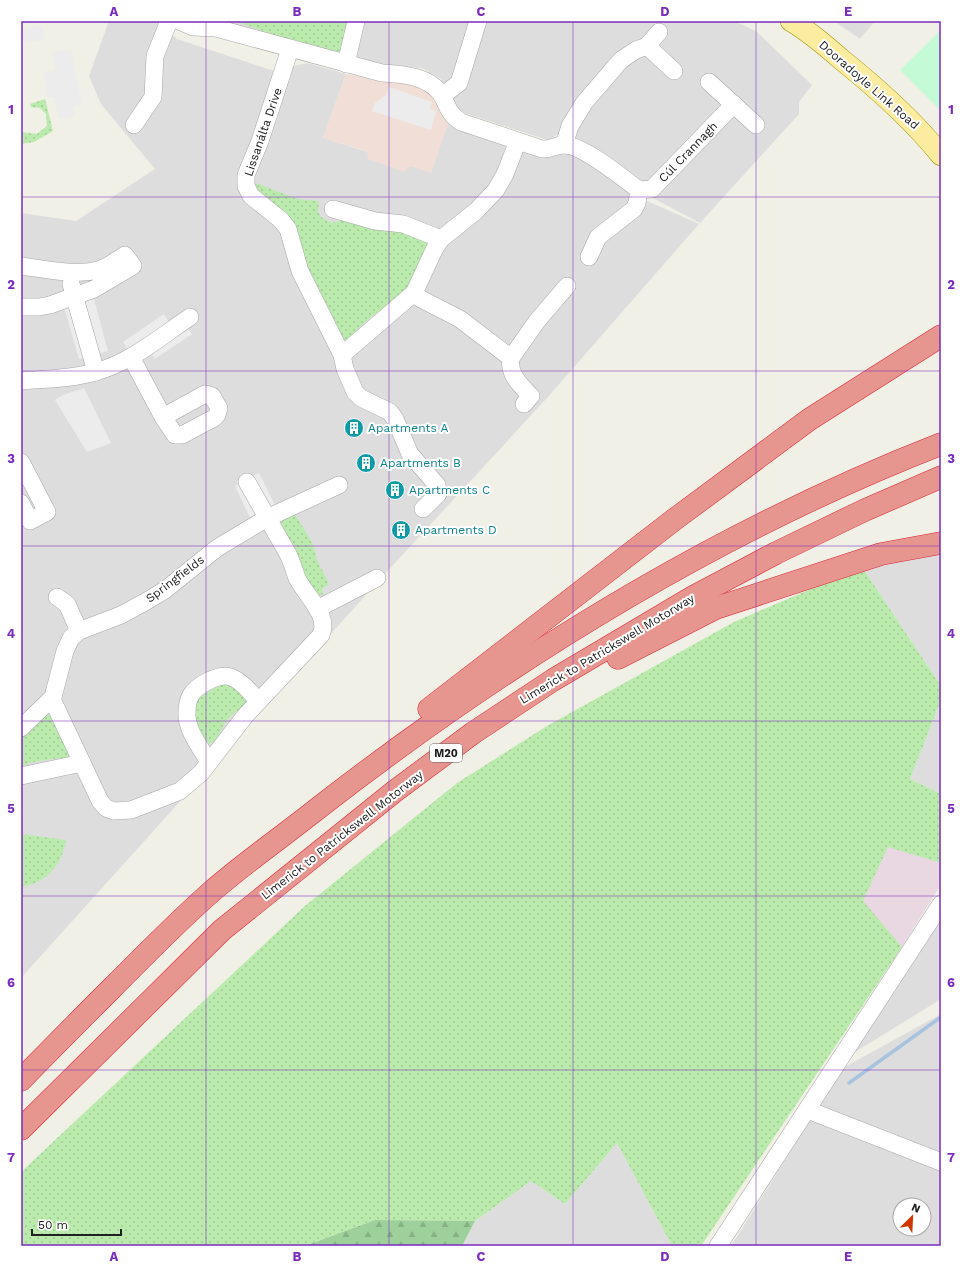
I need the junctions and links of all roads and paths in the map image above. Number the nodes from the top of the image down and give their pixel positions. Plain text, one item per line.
1 (169, 21) edge
2 (179, 21) edge
3 (356, 21) edge
4 (478, 21) edge
5 (791, 21) edge
6 (218, 25) edge
7 (659, 32) dead end
8 (648, 46) junction
9 (290, 49) junction
10 (346, 64) junction
11 (674, 71) dead end
12 (709, 82) dead end
13 (442, 96) junction
14 (734, 104) junction
15 (134, 125) dead end
16 (756, 125) dead end
17 (518, 141) junction
18 (564, 144) junction
19 (941, 155) edge
20 (639, 190) junction
21 (333, 209) dead end
22 (441, 239) junction
23 (589, 257) dead end
24 (21, 266) edge
25 (68, 272) junction
26 (567, 286) dead end
27 (414, 293) junction
28 (75, 295) junction
29 (21, 307) edge
30 (190, 317) dead end
31 (941, 336) edge
32 (342, 355) junction
33 (131, 357) junction
34 (511, 358) junction
35 (96, 372) junction
36 (21, 381) edge
37 (524, 404) dead end
38 (163, 417) dead end
39 (941, 444) edge
40 (21, 462) edge
41 (941, 477) edge
42 (247, 482) dead end
43 (339, 484) dead end
44 (21, 503) edge
45 (423, 509) dead end
46 (267, 518) junction
47 (941, 543) edge
48 (377, 578) dead end
49 (58, 597) dead end
50 (317, 609) junction
51 (79, 631) junction
52 (52, 699) junction
53 (258, 701) junction
54 (21, 728) edge
55 (209, 762) junction
56 (82, 763) junction
57 (21, 776) edge
58 (213, 891) junction
59 (264, 897) junction
60 (941, 904) edge
61 (21, 1080) edge
62 (808, 1110) junction
63 (21, 1129) edge
64 (941, 1162) edge
65 (718, 1246) edge

1 - 15 street
2 - 6 street
3 - 10 street
4 - 13 street
5 - 19 main road, Dooradoyle Link Road
6 - 9 street
7 - 8 street
8 - 11 street
8 - 18 street
9 - 10 street
9 - 32 street, Lissanálta Drive
10 - 13 street
12 - 14 street
13 - 17 street
14 - 16 street
14 - 20 street, Cúl Crannagh
17 - 18 street
17 - 22 street
18 - 20 street
20 - 23 street
21 - 22 street
22 - 27 street
24 - 25 street
25 - 28 street
25 - 28 street
26 - 34 street
27 - 32 street
27 - 34 street
28 - 29 street
28 - 35 street
30 - 33 street
31 - 58 highway, M20
32 - 45 street, Lissanálta Drive
33 - 35 street
33 - 38 street
34 - 37 street
35 - 36 street
39 - 58 highway, M20
40 - 44 street
41 - 59 highway, Limerick to Patrickswell Motorway / M20
42 - 46 street
43 - 46 street, Springfields
46 - 50 street
46 - 51 street, Springfields
47 - 59 highway, M20
48 - 50 street
49 - 51 street
50 - 53 street
51 - 52 street
52 - 54 street
52 - 56 street
53 - 55 street
53 - 55 street
55 - 56 street
56 - 57 street
58 - 61 highway, M20
59 - 63 highway, Limerick to Patrickswell Motorway / M20
60 - 62 street
62 - 64 street
62 - 65 street

